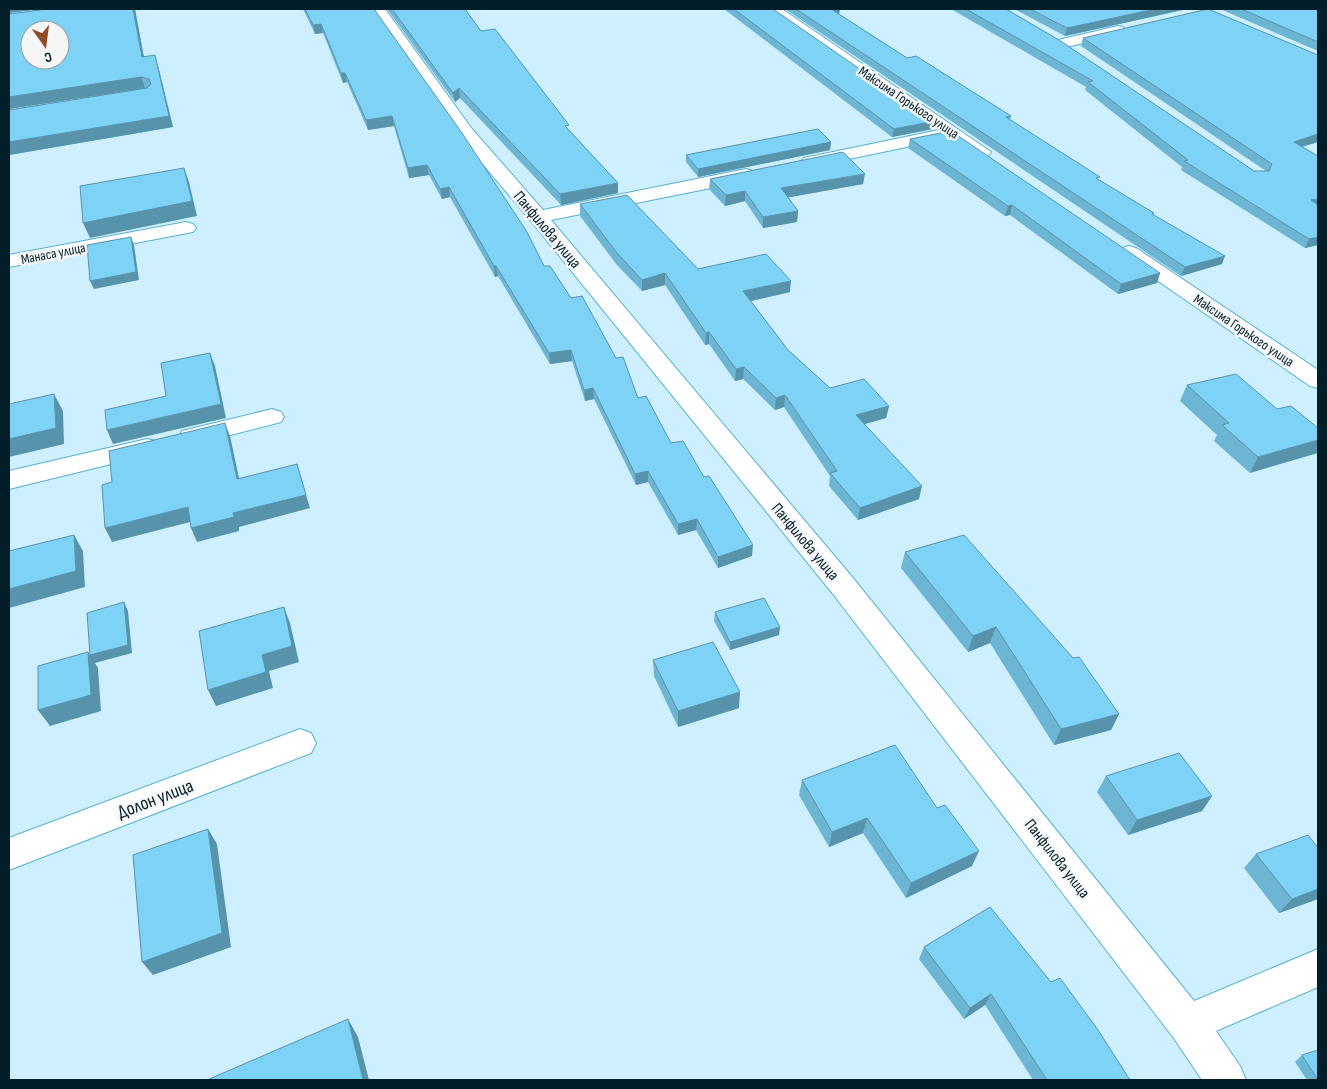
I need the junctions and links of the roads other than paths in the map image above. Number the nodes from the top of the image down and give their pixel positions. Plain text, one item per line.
1 (378, 9) edge
2 (773, 9) edge
3 (1131, 28) edge
4 (1048, 34) edge
5 (1063, 43) junction
6 (1079, 54) edge
7 (953, 132) junction
8 (994, 160) edge
9 (789, 166) edge
10 (760, 172) edge
11 (538, 217) junction
12 (186, 228) dead end
13 (1115, 243) edge
14 (9, 261) edge
15 (1318, 381) edge
16 (272, 417) dead end
17 (9, 480) edge
18 (300, 743) dead end
19 (9, 854) edge
20 (1318, 968) edge
21 (1187, 1023) junction
22 (1226, 1080) edge

1 - 11 street, Панфилова улица
2 - 7 street, Максима Горького улица
3 - 5 street
4 - 5 street
5 - 6 street
7 - 8 street, Максима Горького улица
7 - 9 street
10 - 11 street
11 - 21 street, Панфилова улица
12 - 14 street, Манаса улица
13 - 15 street, Максима Горького улица
16 - 17 street
18 - 19 street, Долон улица
20 - 21 street
21 - 22 street, Панфилова улица

